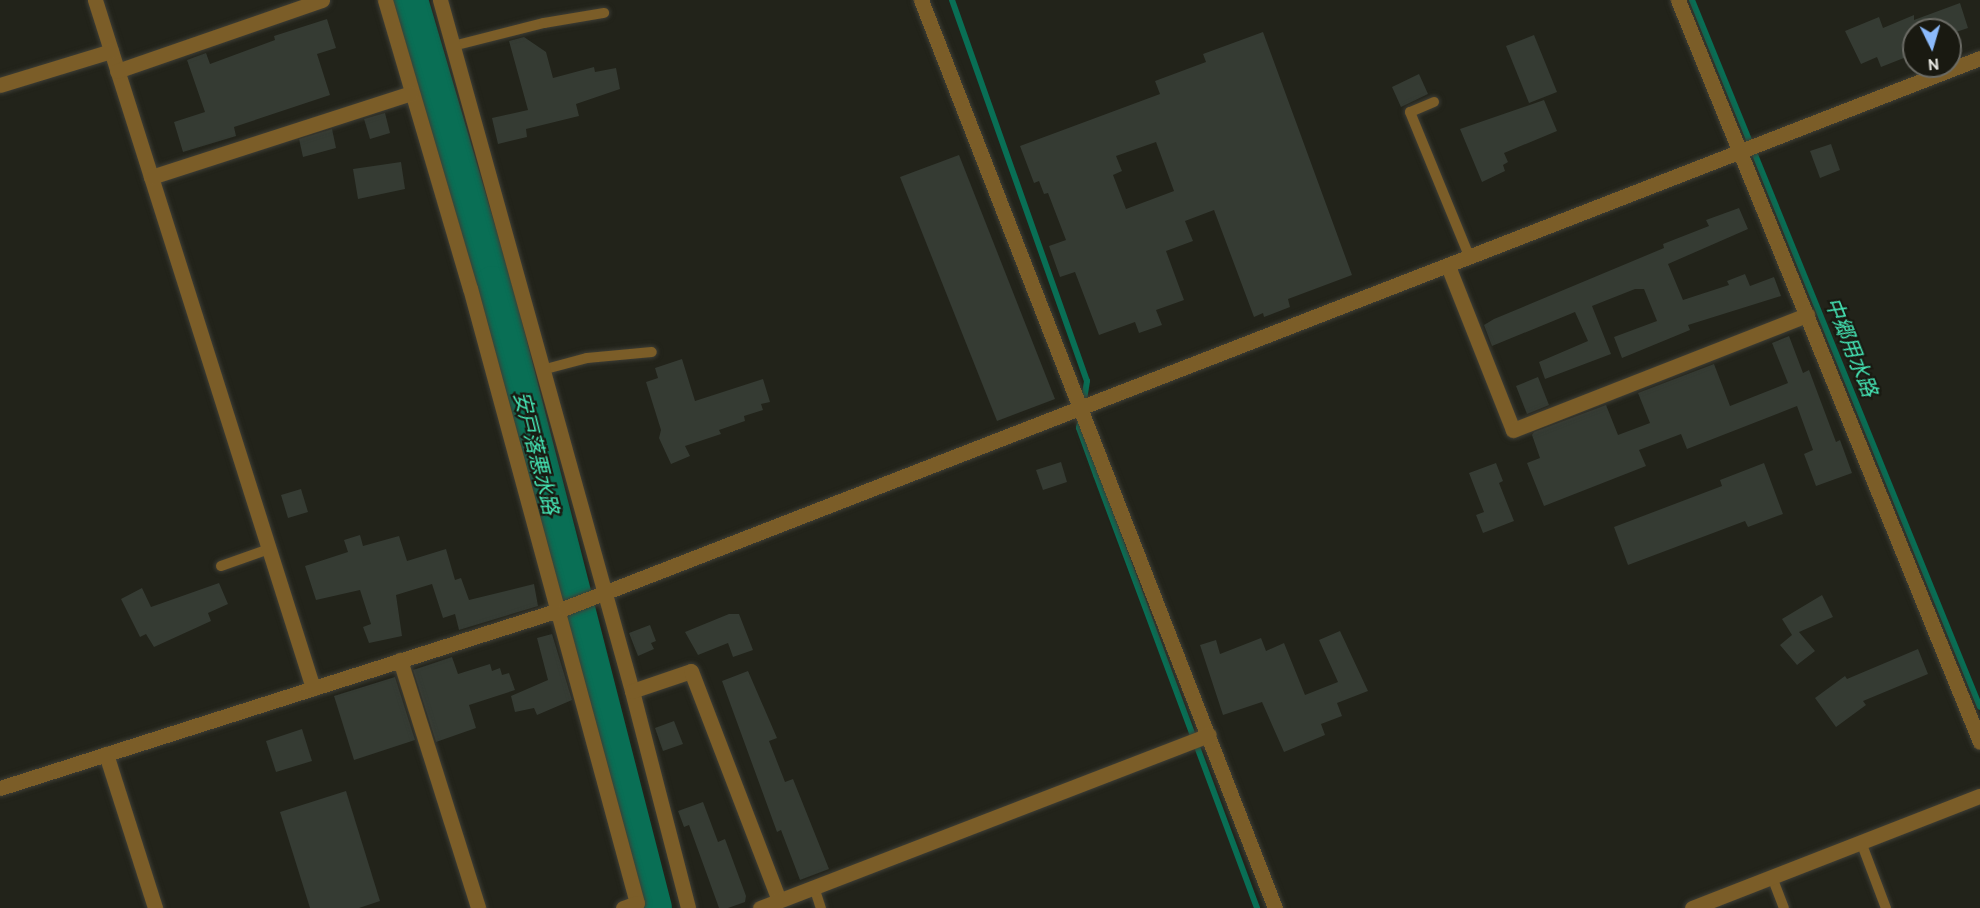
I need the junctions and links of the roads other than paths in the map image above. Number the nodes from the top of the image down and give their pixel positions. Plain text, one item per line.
1 (95, 0) edge
2 (322, 0) edge
3 (385, 0) edge
4 (440, 0) edge
5 (921, 0) edge
6 (1678, 0) edge
7 (604, 13) dead end
8 (453, 46) junction
9 (111, 51) junction
10 (1980, 58) edge
11 (117, 71) junction
12 (0, 85) edge
13 (411, 93) junction
14 (1434, 102) dead end
15 (1741, 153) junction
16 (151, 177) junction
17 (1470, 258) junction
18 (1448, 266) junction
19 (1807, 315) junction
20 (652, 352) dead end
21 (542, 370) junction
22 (1079, 408) junction
23 (269, 549) junction
24 (221, 566) dead end
25 (598, 596) junction
26 (561, 610) junction
27 (400, 660) junction
28 (313, 688) junction
29 (632, 691) junction
30 (1209, 735) junction
31 (1980, 742) edge
32 (106, 753) junction
33 (0, 788) edge
34 (1980, 796) edge
35 (1861, 842) junction
36 (1772, 877) junction
37 (814, 887) junction
38 (779, 900) junction
39 (633, 906) edge
40 (155, 908) edge
41 (478, 908) edge
42 (688, 908) edge
43 (760, 908) edge
44 (821, 908) edge
45 (1275, 908) edge
46 (1692, 908) edge
47 (1784, 908) edge
48 (1886, 908) edge

1 - 9 street
2 - 11 street
3 - 13 street
4 - 8 street
5 - 22 street
6 - 15 street
7 - 8 lane
8 - 21 street
9 - 11 street
9 - 12 street
10 - 15 street
11 - 16 street
13 - 16 street
13 - 26 street
14 - 17 lane
15 - 17 street
15 - 19 street
16 - 23 street
17 - 18 street
18 - 19 street
18 - 22 street
19 - 31 street
20 - 21 lane
21 - 25 street
22 - 25 street
22 - 30 street
23 - 24 lane
23 - 28 street
25 - 26 street
25 - 29 street
26 - 27 street
26 - 39 street
27 - 28 street
27 - 41 street
28 - 32 street
29 - 38 street
29 - 42 street
30 - 37 street
30 - 45 street
32 - 33 street
32 - 40 street
34 - 35 street
35 - 36 street
35 - 48 lane
36 - 46 street
36 - 47 lane
37 - 38 street
37 - 44 lane
38 - 43 street

